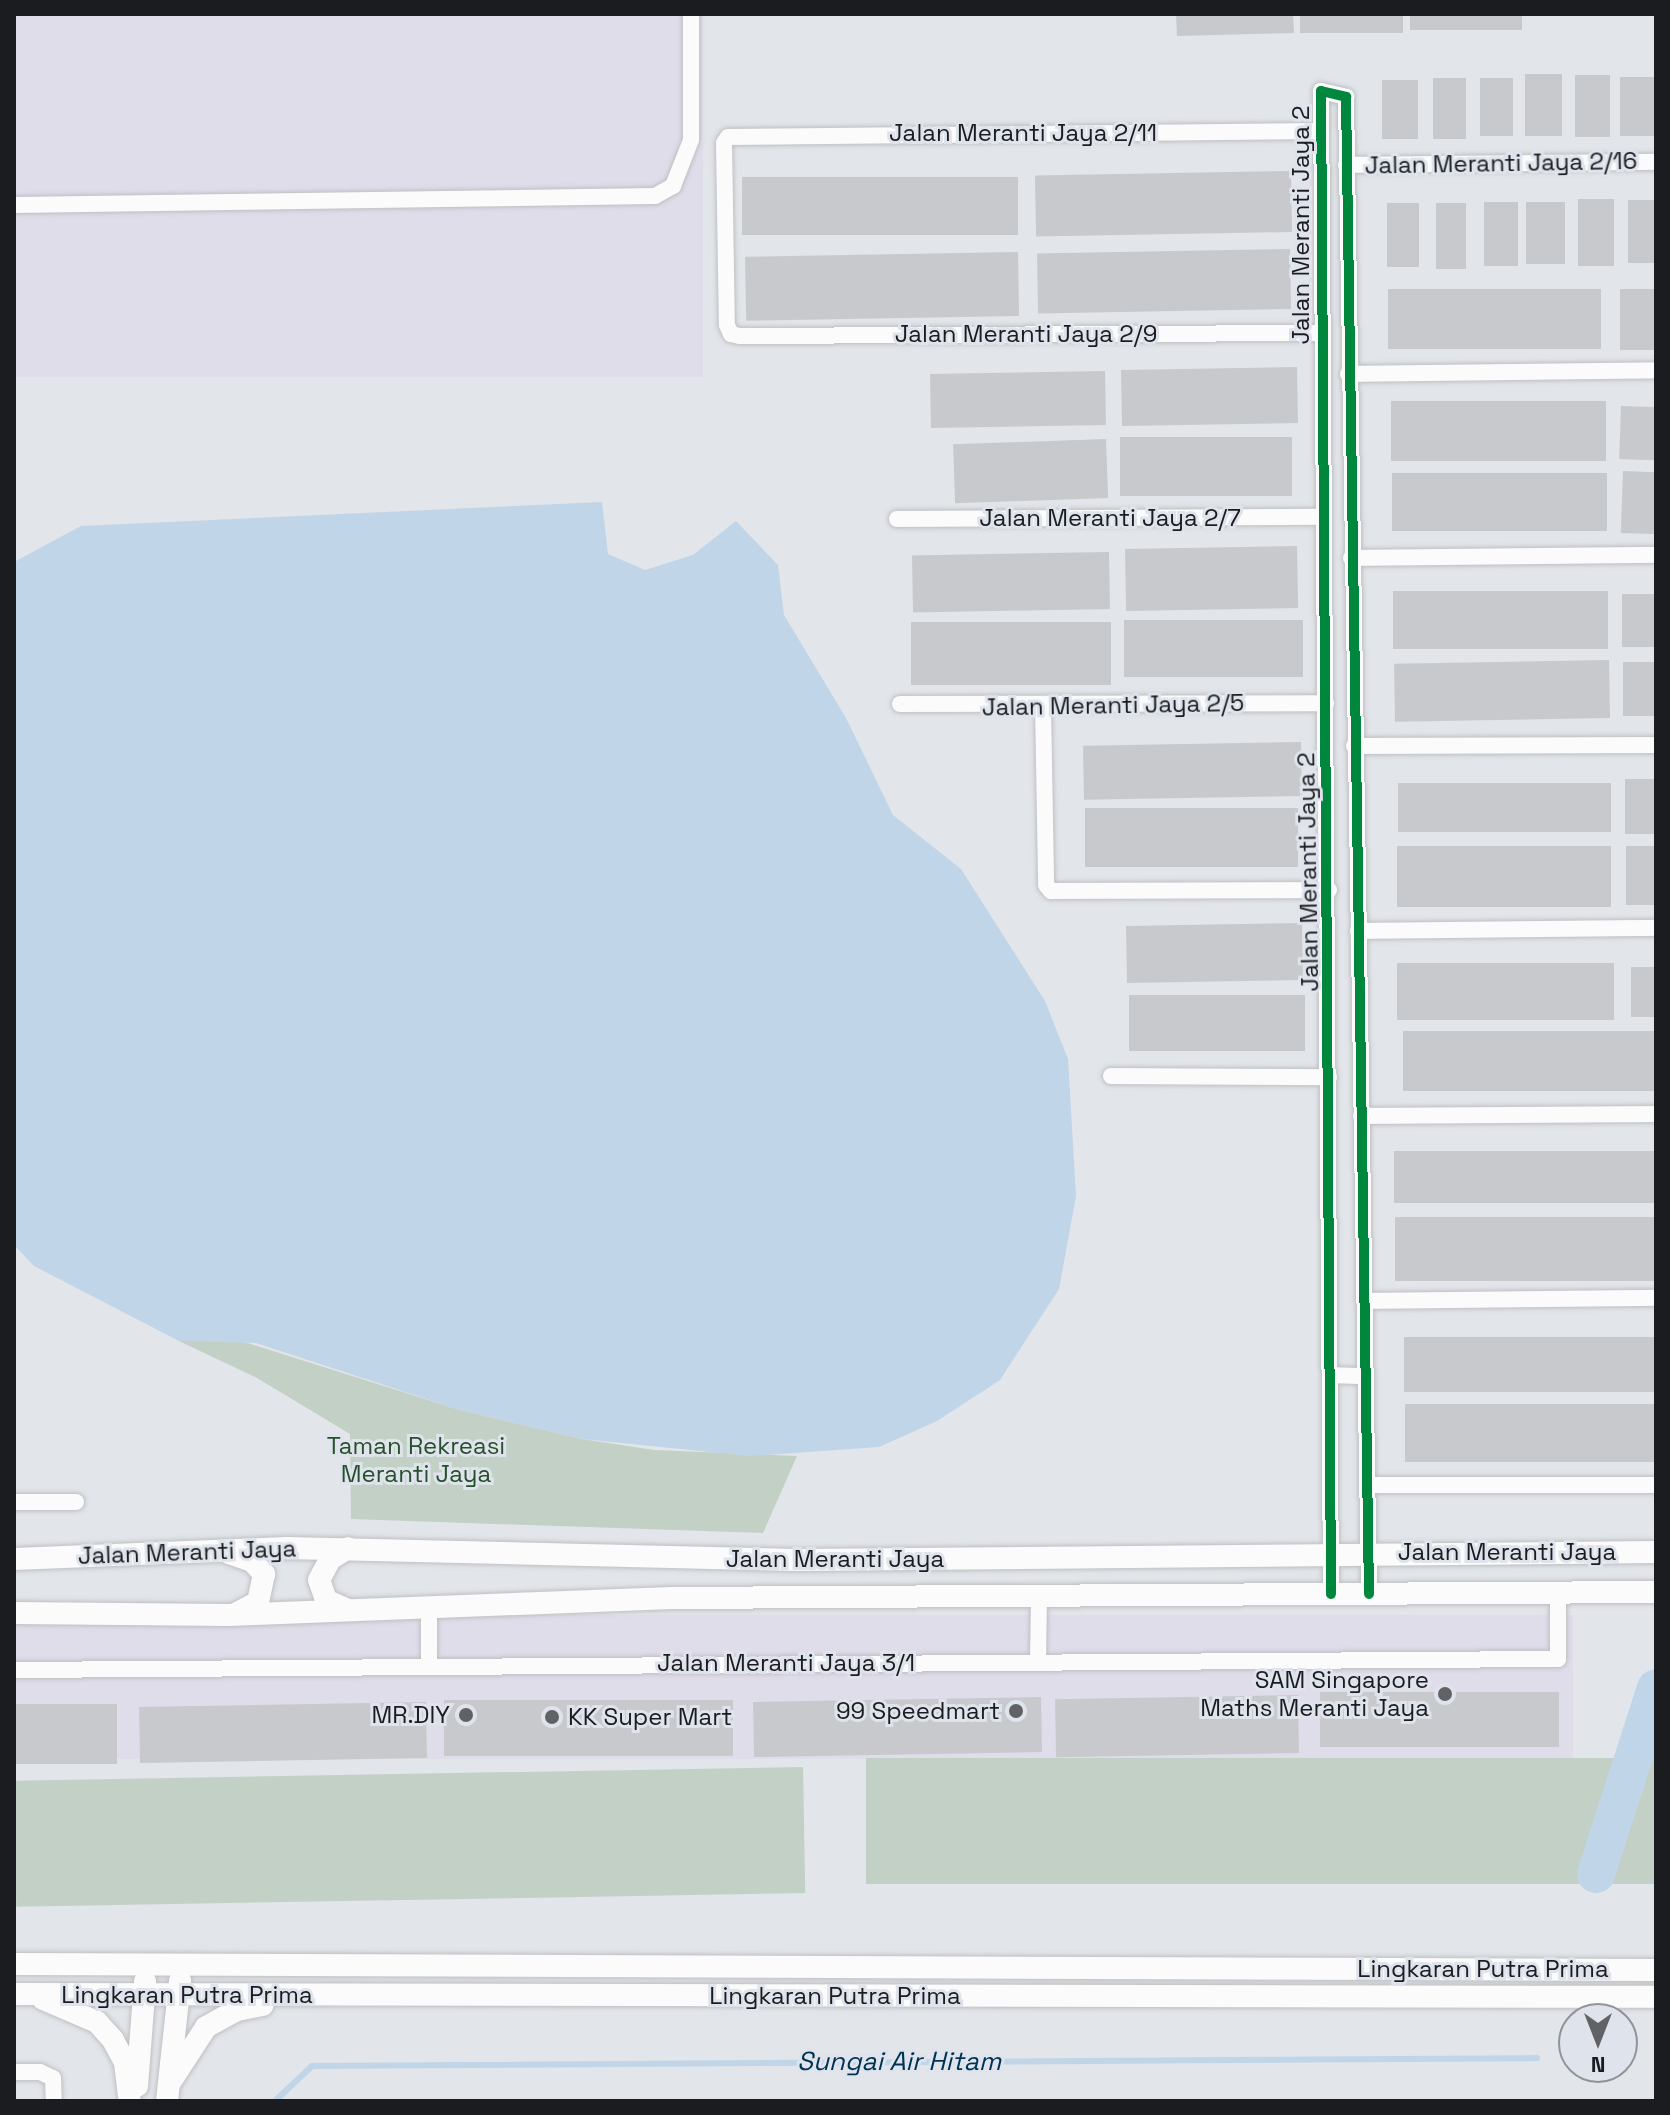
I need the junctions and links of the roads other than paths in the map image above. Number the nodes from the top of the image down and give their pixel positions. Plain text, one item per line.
1 (691, 14) edge
2 (1318, 131) junction
3 (1656, 162) edge
4 (1346, 165) junction
5 (14, 205) edge
6 (1321, 333) junction
7 (731, 334) joint
8 (1656, 370) edge
9 (1348, 374) junction
10 (1323, 517) junction
11 (897, 519) dead end
12 (1656, 555) edge
13 (1351, 558) junction
14 (1325, 653) junction
15 (1353, 653) junction
16 (1326, 703) junction
17 (900, 704) dead end
18 (1043, 705) junction
19 (1656, 745) edge
20 (1354, 746) junction
21 (1329, 890) junction
22 (1656, 928) edge
23 (1358, 931) junction
24 (1329, 1019) junction
25 (1359, 1019) junction
26 (1111, 1076) dead end
27 (1329, 1077) junction
28 (1656, 1114) edge
29 (1361, 1116) junction
30 (1656, 1298) edge
31 (1364, 1301) junction
32 (1330, 1375) junction
33 (1365, 1376) junction
34 (1367, 1485) junction
35 (1656, 1485) edge
36 (14, 1502) edge
37 (76, 1502) dead end
38 (348, 1548) junction
39 (221, 1549) junction
40 (1656, 1552) edge
41 (1330, 1553) junction
42 (1368, 1553) junction
43 (14, 1559) edge
44 (1656, 1592) edge
45 (1558, 1593) junction
46 (1331, 1594) junction
47 (1369, 1594) junction
48 (1039, 1596) junction
49 (429, 1609) junction
50 (353, 1611) junction
51 (14, 1613) edge
52 (229, 1615) junction
53 (1038, 1661) junction
54 (429, 1666) junction
55 (14, 1670) edge
56 (14, 1964) edge
57 (146, 1964) junction
58 (181, 1964) junction
59 (1656, 1970) edge
60 (21, 1994) edge
61 (145, 1994) junction
62 (179, 1995) junction
63 (311, 1996) junction
64 (1656, 1997) edge
65 (14, 2072) edge
66 (168, 2093) edge
67 (54, 2101) edge
68 (133, 2101) edge

1 - 5 street
2 - 4 street, Jalan Meranti Jaya 2
2 - 6 street, Jalan Meranti Jaya 2
2 - 7 street, Jalan Meranti Jaya 2/11
3 - 4 street, Jalan Meranti Jaya 2/16
4 - 9 street, Jalan Meranti Jaya 2
6 - 7 street, Jalan Meranti Jaya 2/9
6 - 10 street, Jalan Meranti Jaya 2
8 - 9 street
9 - 13 street, Jalan Meranti Jaya 2
10 - 11 street, Jalan Meranti Jaya 2/7
10 - 14 street, Jalan Meranti Jaya 2
12 - 13 street
13 - 15 street, Jalan Meranti Jaya 2
14 - 15 street
14 - 16 street, Jalan Meranti Jaya 2
15 - 20 street, Jalan Meranti Jaya 2
16 - 18 street, Jalan Meranti Jaya 2/5
16 - 21 street, Jalan Meranti Jaya 2
17 - 18 street, Jalan Meranti Jaya 2/5
18 - 21 street
19 - 20 street
20 - 23 street, Jalan Meranti Jaya 2
21 - 24 street, Jalan Meranti Jaya 2
22 - 23 street
23 - 25 street, Jalan Meranti Jaya 2
24 - 25 street
24 - 27 street, Jalan Meranti Jaya 2
25 - 29 street, Jalan Meranti Jaya 2
26 - 27 street
27 - 32 street, Jalan Meranti Jaya 2
28 - 29 street
29 - 31 street, Jalan Meranti Jaya 2
30 - 31 street
31 - 33 street, Jalan Meranti Jaya 2
32 - 33 street
32 - 41 street, Jalan Meranti Jaya 2
33 - 34 street, Jalan Meranti Jaya 2
34 - 35 street
34 - 42 street, Jalan Meranti Jaya 2
36 - 37 street
38 - 39 street, Jalan Meranti Jaya
38 - 41 street, Jalan Meranti Jaya
38 - 50 street
39 - 43 street, Jalan Meranti Jaya
39 - 52 street
40 - 42 street, Jalan Meranti Jaya
41 - 42 street, Jalan Meranti Jaya
41 - 46 street, Jalan Meranti Jaya 2
42 - 47 street, Jalan Meranti Jaya 2
44 - 45 street, Jalan Meranti Jaya
45 - 47 street, Jalan Meranti Jaya
45 - 53 street, Jalan Meranti Jaya 3/1
46 - 47 street, Jalan Meranti Jaya
46 - 48 street, Jalan Meranti Jaya
48 - 49 street, Jalan Meranti Jaya
48 - 53 street
49 - 50 street, Jalan Meranti Jaya
49 - 54 street
50 - 52 street, Jalan Meranti Jaya
51 - 52 street, Jalan Meranti Jaya
53 - 54 street, Jalan Meranti Jaya 3/1
54 - 55 street, Jalan Meranti Jaya 3/1
56 - 57 street, Lingkaran Putra Prima
57 - 58 street, Lingkaran Putra Prima
57 - 61 street
58 - 59 street, Lingkaran Putra Prima
58 - 62 street
60 - 61 street, Lingkaran Putra Prima
60 - 68 street
61 - 62 street, Lingkaran Putra Prima
61 - 68 street
62 - 63 street, Lingkaran Putra Prima
62 - 66 street
63 - 64 street, Lingkaran Putra Prima
63 - 66 street
65 - 67 street

